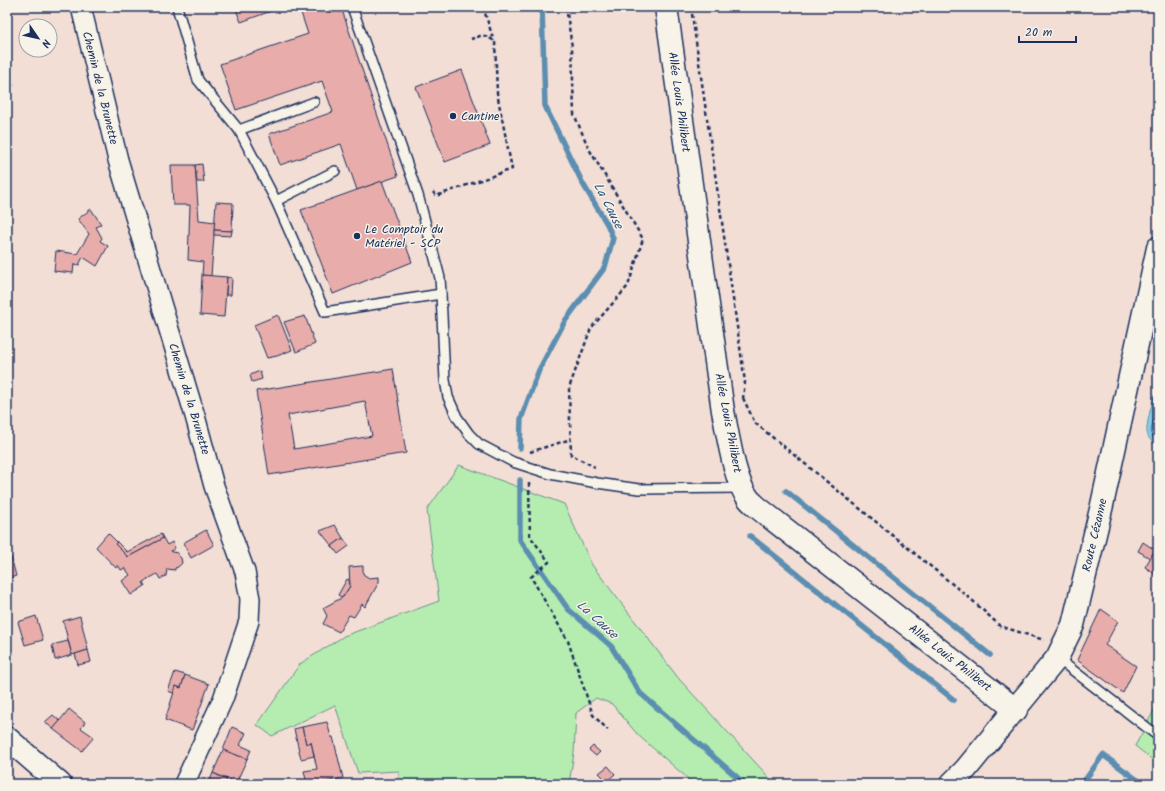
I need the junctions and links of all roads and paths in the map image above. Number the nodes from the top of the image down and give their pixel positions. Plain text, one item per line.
1 (81, 7) edge
2 (177, 7) edge
3 (352, 7) edge
4 (483, 7) edge
5 (566, 7) edge
6 (666, 7) edge
7 (692, 7) edge
8 (471, 39) dead end
9 (495, 41) junction
10 (314, 102) dead end
11 (239, 130) junction
12 (335, 171) dead end
13 (418, 195) junction
14 (276, 201) junction
15 (1158, 248) edge
16 (441, 294) junction
17 (743, 398) junction
18 (723, 411) junction
19 (571, 439) junction
20 (530, 452) dead end
21 (598, 469) dead end
22 (529, 483) dead end
23 (742, 488) junction
24 (1052, 650) junction
25 (1016, 710) junction
26 (608, 730) dead end
27 (1158, 736) edge
28 (7, 738) edge
29 (60, 784) edge
30 (184, 784) edge
31 (951, 784) edge

1 - 30 street, Chemin de la Brunette
2 - 11 lane
3 - 13 lane
4 - 9 path
5 - 19 path
6 - 18 street, Allée Louis Philibert
7 - 17 path
8 - 9 path
9 - 13 path
10 - 11 lane
11 - 14 lane
12 - 14 lane
13 - 16 lane
14 - 16 lane
15 - 24 street, Route Cézanne
16 - 23 lane
17 - 18 path
17 - 24 path
18 - 23 street, Allée Louis Philibert
19 - 20 path
19 - 21 path
22 - 26 path
23 - 25 street, Allée Louis Philibert
24 - 25 street, Route Cézanne
24 - 27 lane
25 - 31 street, Route Cézanne
28 - 29 street

